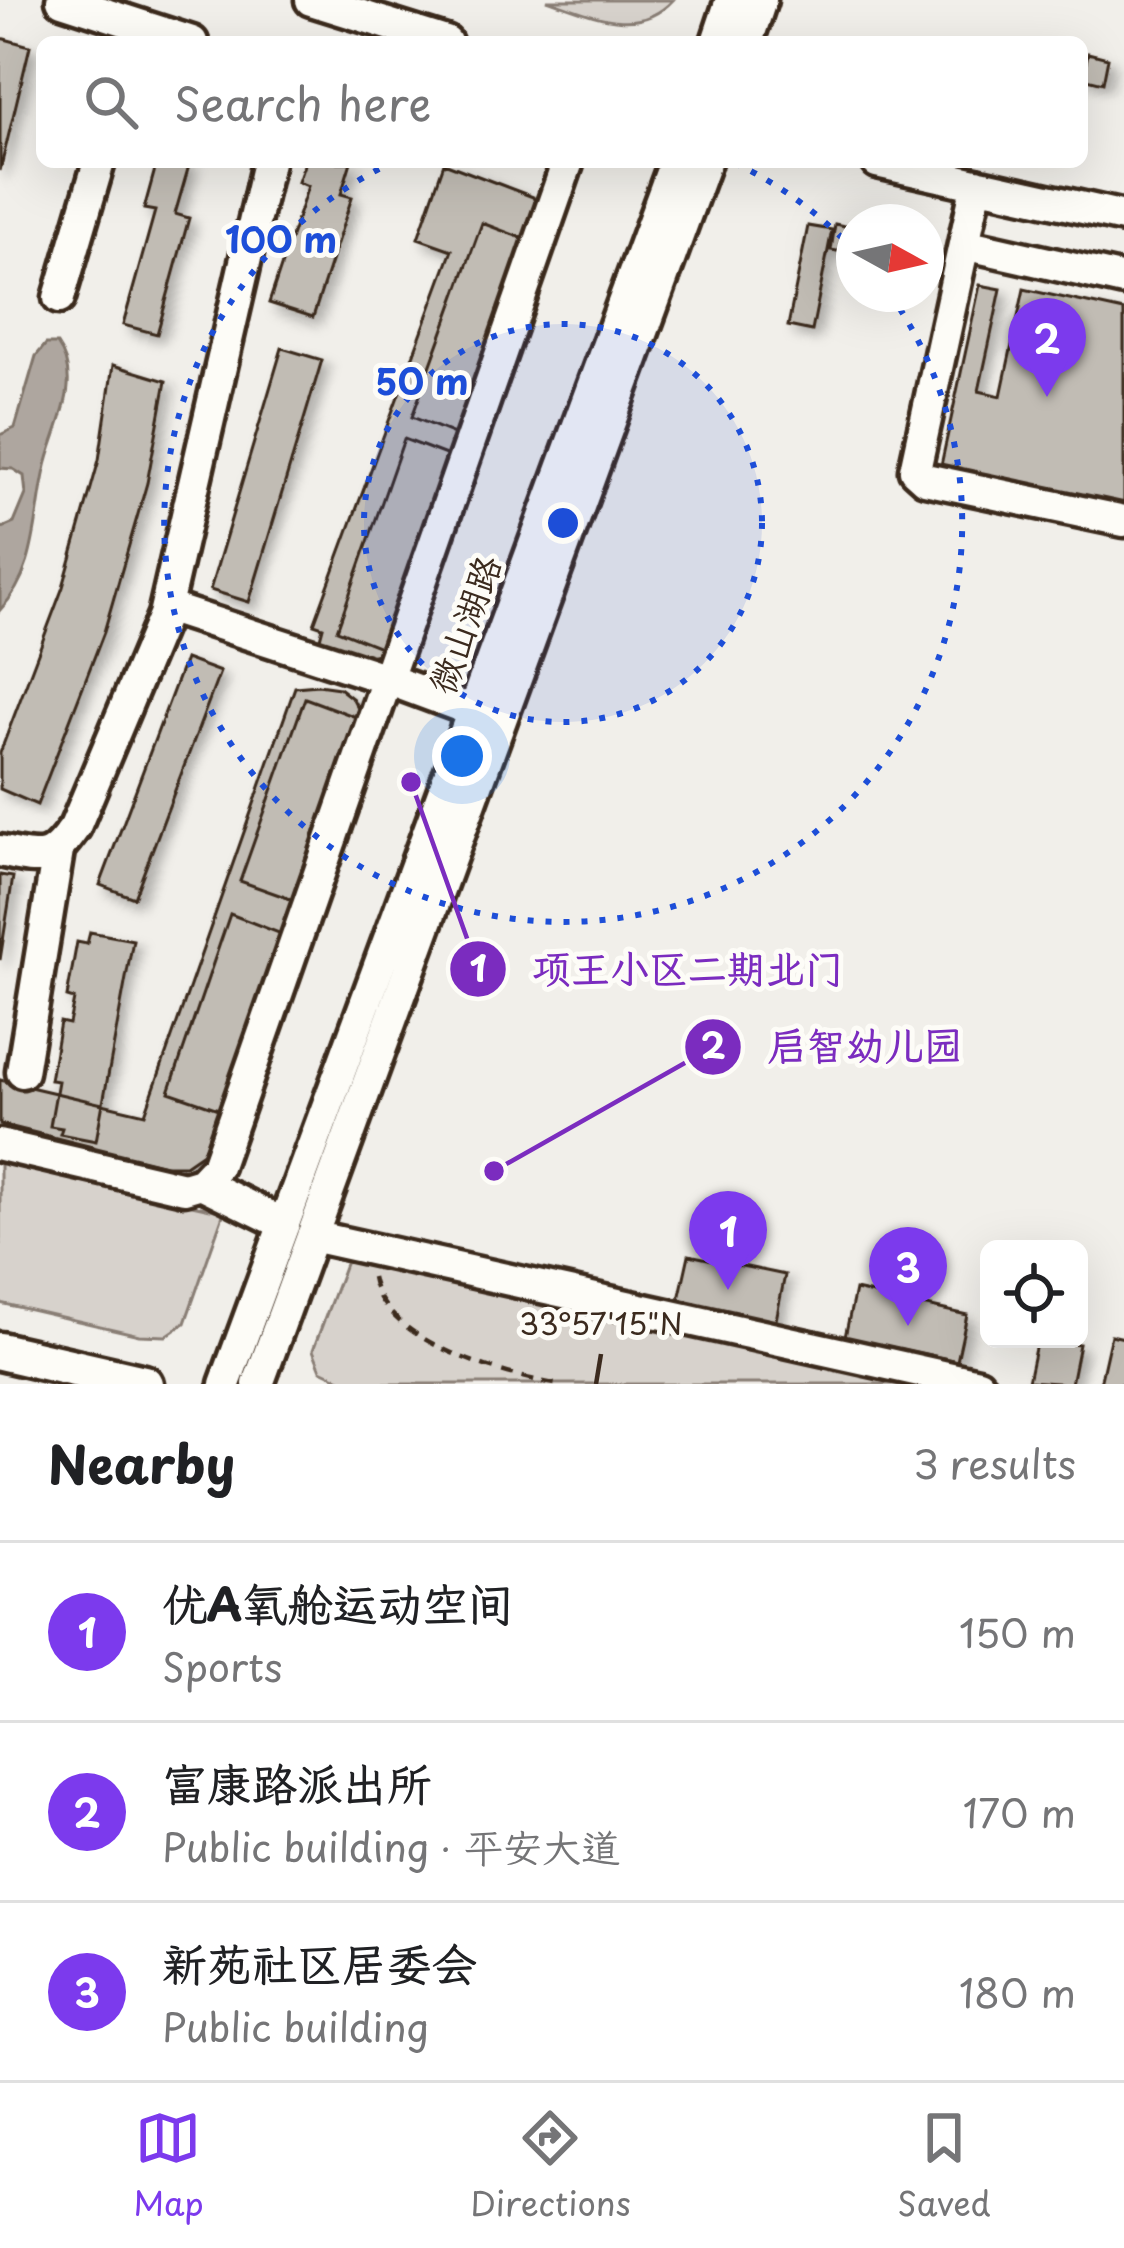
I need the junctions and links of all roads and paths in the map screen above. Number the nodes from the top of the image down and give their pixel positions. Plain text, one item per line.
1 (62, 0) edge
2 (311, 0) edge
3 (731, 0) edge
4 (761, 0) edge
5 (137, 33) edge
6 (427, 36) edge
7 (719, 36) edge
8 (749, 36) edge
9 (97, 168) edge
10 (267, 168) edge
11 (564, 168) edge
12 (673, 168) edge
13 (703, 168) edge
14 (905, 168) edge
15 (977, 184) junction
16 (1124, 218) edge
17 (964, 244) junction
18 (1124, 280) edge
19 (59, 298) dead end
20 (1124, 521) edge
21 (166, 608) junction
22 (387, 679) junction
23 (487, 716) junction
24 (0, 851) edge
25 (58, 851) junction
26 (22, 1072) dead end
27 (0, 1145) edge
28 (201, 1183) junction
29 (298, 1230) junction
30 (367, 1248) junction
31 (0, 1351) edge
32 (144, 1384) edge
33 (225, 1384) edge
34 (258, 1384) edge
35 (555, 1384) edge
36 (978, 1384) edge

1 - 5 street
2 - 6 street
3 - 7 street
4 - 8 street
9 - 19 street
10 - 21 street
11 - 22 street
12 - 23 street, 微山湖路
13 - 23 street, 微山湖路
14 - 15 street
15 - 16 street
15 - 17 street
17 - 18 street
17 - 20 street
21 - 22 street
21 - 25 street
22 - 23 street
22 - 28 street
23 - 29 street, 微山湖路
24 - 25 street
25 - 26 street
27 - 28 street
28 - 29 street
29 - 30 street
29 - 33 street, 微山湖路
29 - 34 street, 微山湖路
30 - 35 path
30 - 36 street
31 - 32 main road

